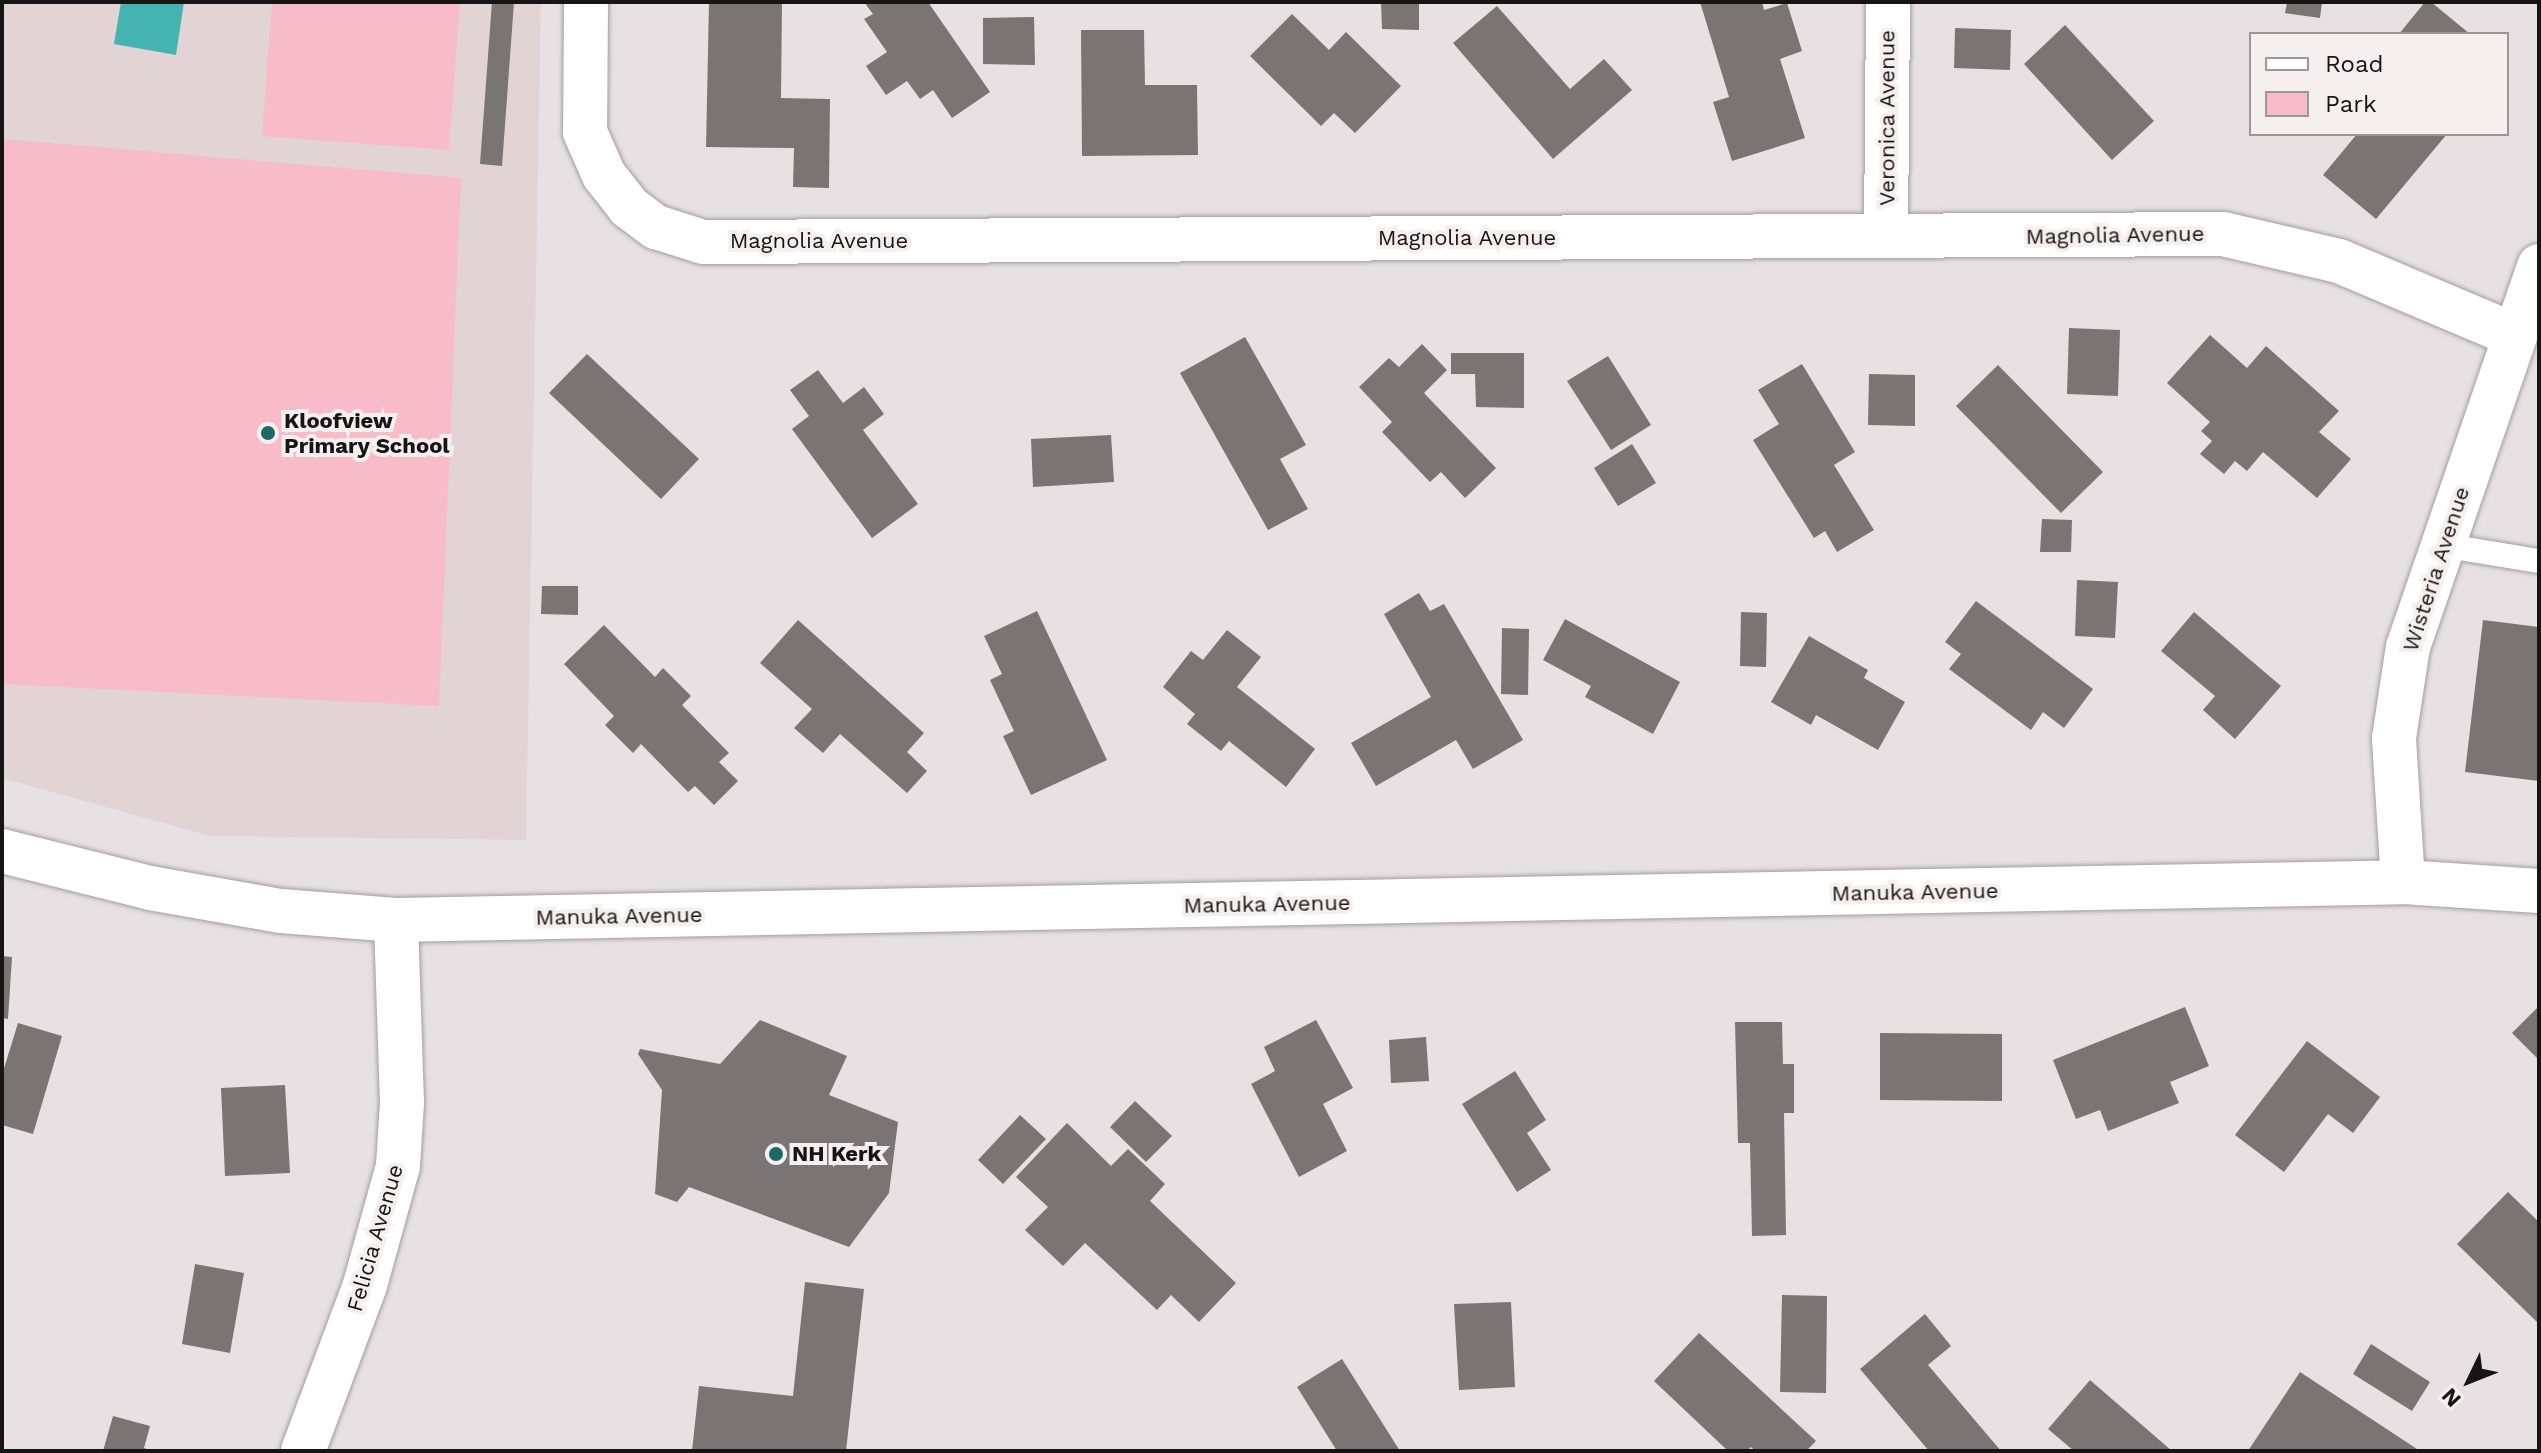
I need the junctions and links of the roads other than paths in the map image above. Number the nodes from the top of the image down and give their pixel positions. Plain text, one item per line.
1 (586, 2) edge
2 (1888, 2) edge
3 (1886, 234) junction
4 (2539, 266) edge
5 (2514, 335) junction
6 (2442, 545) junction
7 (2539, 561) edge
8 (2, 851) edge
9 (2403, 882) junction
10 (2539, 891) edge
11 (396, 920) junction
12 (303, 1451) edge

1 - 3 street, Magnolia Avenue
2 - 3 street, Veronica Avenue
3 - 5 street, Magnolia Avenue
4 - 5 street, Wisteria Avenue
5 - 6 street, Wisteria Avenue
6 - 7 lane
6 - 9 street, Wisteria Avenue
8 - 11 street, Manuka Avenue
9 - 10 street, Manuka Avenue
9 - 11 street, Manuka Avenue
11 - 12 street, Felicia Avenue

